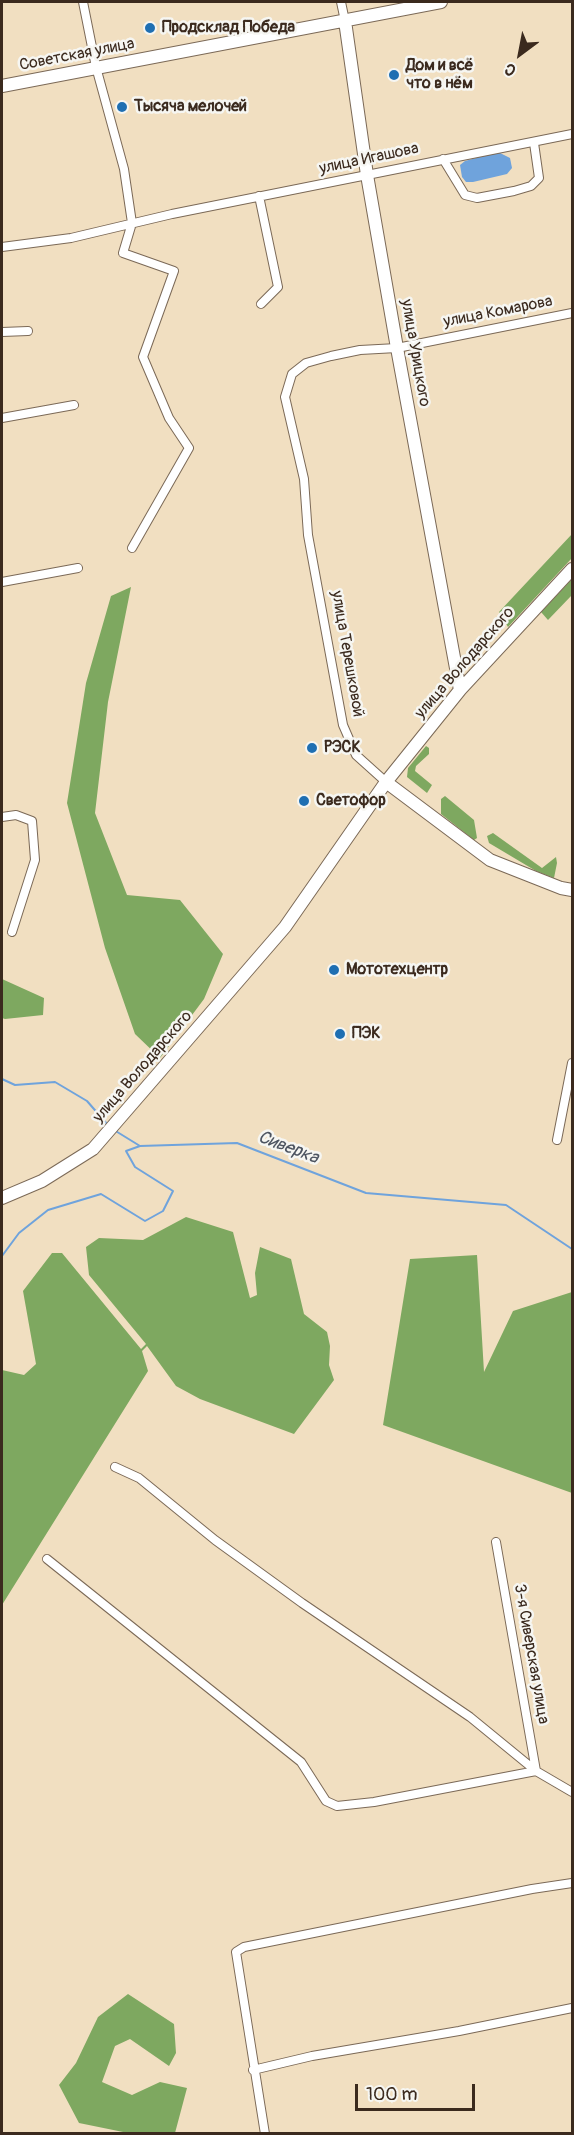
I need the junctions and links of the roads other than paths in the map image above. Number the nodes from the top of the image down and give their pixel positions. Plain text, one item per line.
1 (82, 2) edge
2 (341, 2) edge
3 (441, 2) edge
4 (345, 21) junction
5 (96, 67) junction
6 (2, 86) edge
7 (573, 134) edge
8 (534, 143) junction
9 (443, 159) junction
10 (367, 175) junction
11 (259, 196) junction
12 (132, 223) junction
13 (2, 247) edge
14 (261, 304) dead end
15 (573, 313) edge
16 (28, 331) dead end
17 (2, 332) edge
18 (397, 348) junction
19 (292, 374) joint
20 (74, 405) dead end
21 (2, 418) edge
22 (132, 548) dead end
23 (78, 568) dead end
24 (573, 569) edge
25 (2, 582) edge
26 (460, 690) junction
27 (386, 782) junction
28 (2, 818) edge
29 (573, 890) edge
30 (12, 932) dead end
31 (573, 1063) edge
32 (557, 1140) dead end
33 (2, 1198) edge
34 (115, 1467) dead end
35 (496, 1542) dead end
36 (47, 1559) dead end
37 (536, 1771) junction
38 (573, 1792) edge
39 (573, 1883) edge
40 (573, 2008) edge
41 (253, 2070) junction
42 (265, 2133) edge

1 - 5 street
2 - 4 street
3 - 4 main road, Советская улица
4 - 5 main road, Советская улица
4 - 10 main road, улица Урицкого
5 - 6 main road, Советская улица
5 - 12 street
7 - 8 street, улица Игашова
8 - 9 street, улица Игашова
8 - 9 street
9 - 10 street, улица Игашова
10 - 11 street, улица Игашова
10 - 18 main road, улица Урицкого
11 - 12 street, улица Игашова
11 - 14 street
12 - 13 street, улица Игашова
12 - 22 street
15 - 18 street, улица Комарова
16 - 17 street
18 - 19 street, улица Комарова
18 - 26 main road, улица Урицкого
19 - 27 street, улица Терешковой
20 - 21 street
23 - 25 street
24 - 26 main road, улица Володарского
26 - 27 main road, улица Володарского
27 - 29 main road, улица Терешковой
27 - 33 main road, улица Володарского
28 - 30 street
31 - 32 street
34 - 37 street
35 - 37 street, 3-я Сиверская улица
36 - 37 street
37 - 38 street
39 - 41 street
40 - 41 street
41 - 42 street

